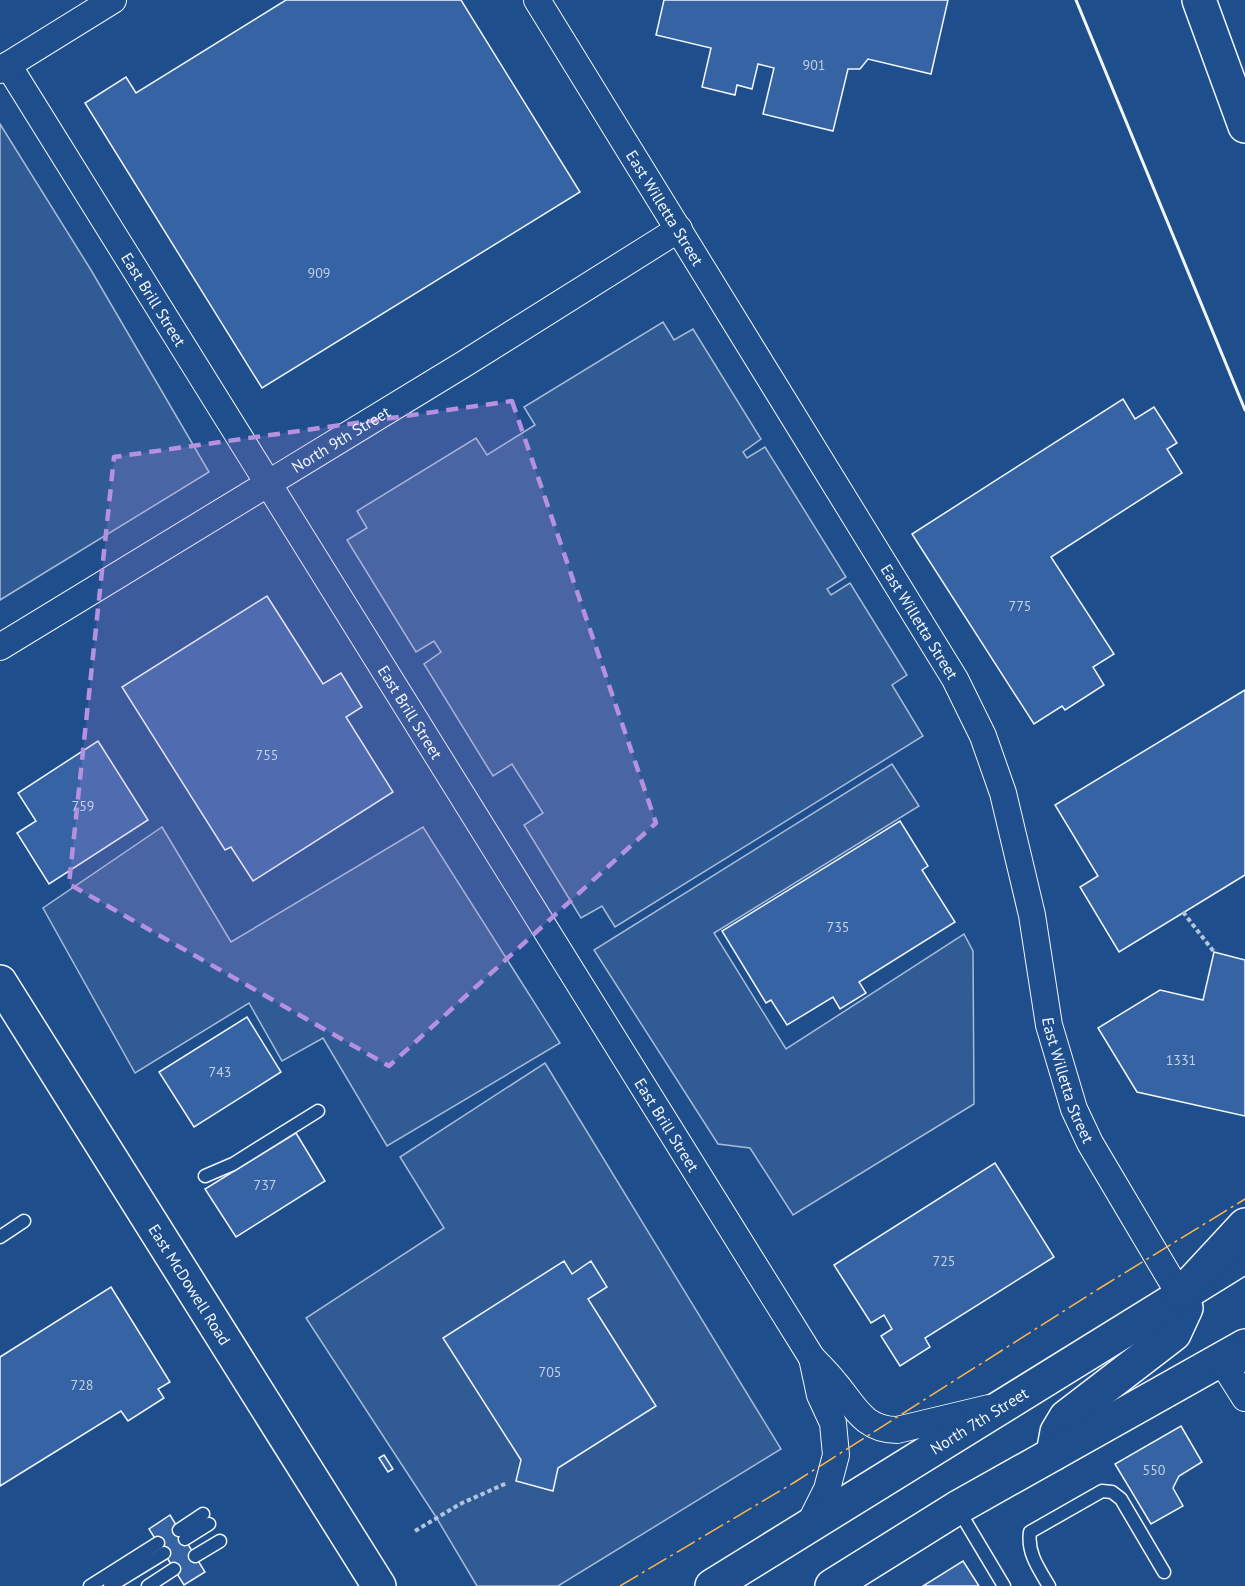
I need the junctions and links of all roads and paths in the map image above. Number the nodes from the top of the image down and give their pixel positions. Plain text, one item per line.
1 (112, 0) edge
2 (537, 0) edge
3 (1199, 0) edge
4 (4, 68) edge
5 (1245, 126) edge
6 (679, 229) junction
7 (267, 483) junction
8 (0, 647) edge
9 (1183, 912) dead end
10 (1214, 952) dead end
11 (0, 982) edge
12 (318, 1111) dead end
13 (205, 1176) dead end
14 (24, 1221) dead end
15 (1245, 1225) edge
16 (0, 1236) edge
17 (1245, 1256) edge
18 (1180, 1295) junction
19 (1237, 1354) edge
20 (812, 1358) junction
21 (1245, 1398) edge
22 (1006, 1404) junction
23 (1053, 1454) junction
24 (507, 1483) dead end
25 (957, 1508) junction
26 (206, 1519) dead end
27 (808, 1527) junction
28 (415, 1531) dead end
29 (182, 1534) dead end
30 (220, 1541) dead end
31 (195, 1556) dead end
32 (174, 1569) dead end
33 (1164, 1572) dead end
34 (862, 1577) edge
35 (90, 1586) edge
36 (110, 1586) edge
37 (148, 1586) edge
38 (379, 1586) edge
39 (712, 1586) edge
40 (832, 1586) edge
41 (1004, 1586) edge
42 (1049, 1586) edge

1 - 4 street
2 - 6 street, East Willetta Street
3 - 5 main road
4 - 7 street, East Brill Street
6 - 7 street, North 9th Street
6 - 18 street, East Willetta Street
7 - 8 street, North 9th Street
7 - 20 street, East Brill Street
9 - 10 path
11 - 38 main road, East McDowell Road
12 - 13 lane
14 - 16 lane
15 - 18 main road
17 - 18 main road, North 7th Street
18 - 22 main road, North 7th Street
18 - 23 main road
19 - 21 street
19 - 23 main road
20 - 22 street, East Brill Street
20 - 27 street, East Brill Street
22 - 27 main road, North 7th Street
23 - 25 main road
24 - 28 path
25 - 34 main road
25 - 41 lane
26 - 29 lane
27 - 39 main road, North 7th Street
30 - 31 lane
32 - 37 lane
33 - 42 lane
34 - 40 main road
35 - 36 lane

